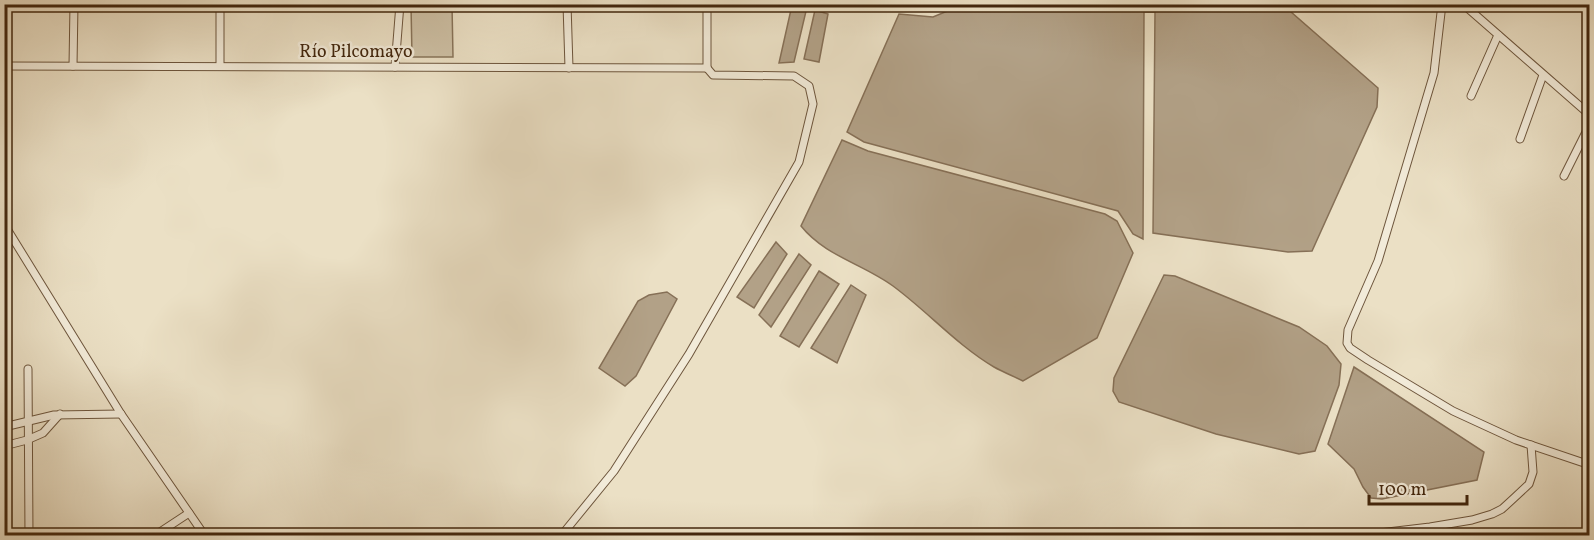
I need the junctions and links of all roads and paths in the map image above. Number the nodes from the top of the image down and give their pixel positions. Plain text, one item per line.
1 (74, 4) edge
2 (220, 4) edge
3 (400, 4) edge
4 (567, 4) edge
5 (706, 4) edge
6 (1442, 4) edge
7 (1463, 4) edge
8 (1498, 35) junction
9 (4, 66) edge
10 (73, 66) junction
11 (220, 66) junction
12 (395, 67) junction
13 (569, 68) junction
14 (707, 68) junction
15 (1543, 75) junction
16 (1471, 96) dead end
17 (1590, 115) edge
18 (1590, 124) edge
19 (1520, 139) dead end
20 (1564, 176) dead end
21 (4, 224) edge
22 (27, 369) dead end
23 (60, 414) junction
24 (121, 414) junction
25 (27, 421) junction
26 (4, 427) edge
27 (27, 440) junction
28 (1531, 445) junction
29 (4, 446) edge
30 (1590, 465) edge
31 (189, 513) junction
32 (29, 536) edge
33 (154, 536) edge
34 (205, 536) edge
35 (561, 536) edge
36 (1354, 536) edge

1 - 10 street
2 - 11 street
3 - 12 street
4 - 13 street
5 - 14 street
6 - 28 street
7 - 8 street
8 - 15 street
8 - 16 street
9 - 10 street, Río Pilcomayo
10 - 11 street, Río Pilcomayo
11 - 12 street, Río Pilcomayo
12 - 13 street, Río Pilcomayo
13 - 14 street, Río Pilcomayo
14 - 35 street, Río Pilcomayo
15 - 17 street
15 - 19 street
18 - 20 street
21 - 24 street
22 - 25 street
23 - 24 street
23 - 25 street
23 - 27 street
24 - 31 street
25 - 26 street
25 - 27 street
27 - 29 street
27 - 32 street
28 - 30 street
28 - 36 street
31 - 33 street
31 - 34 street

